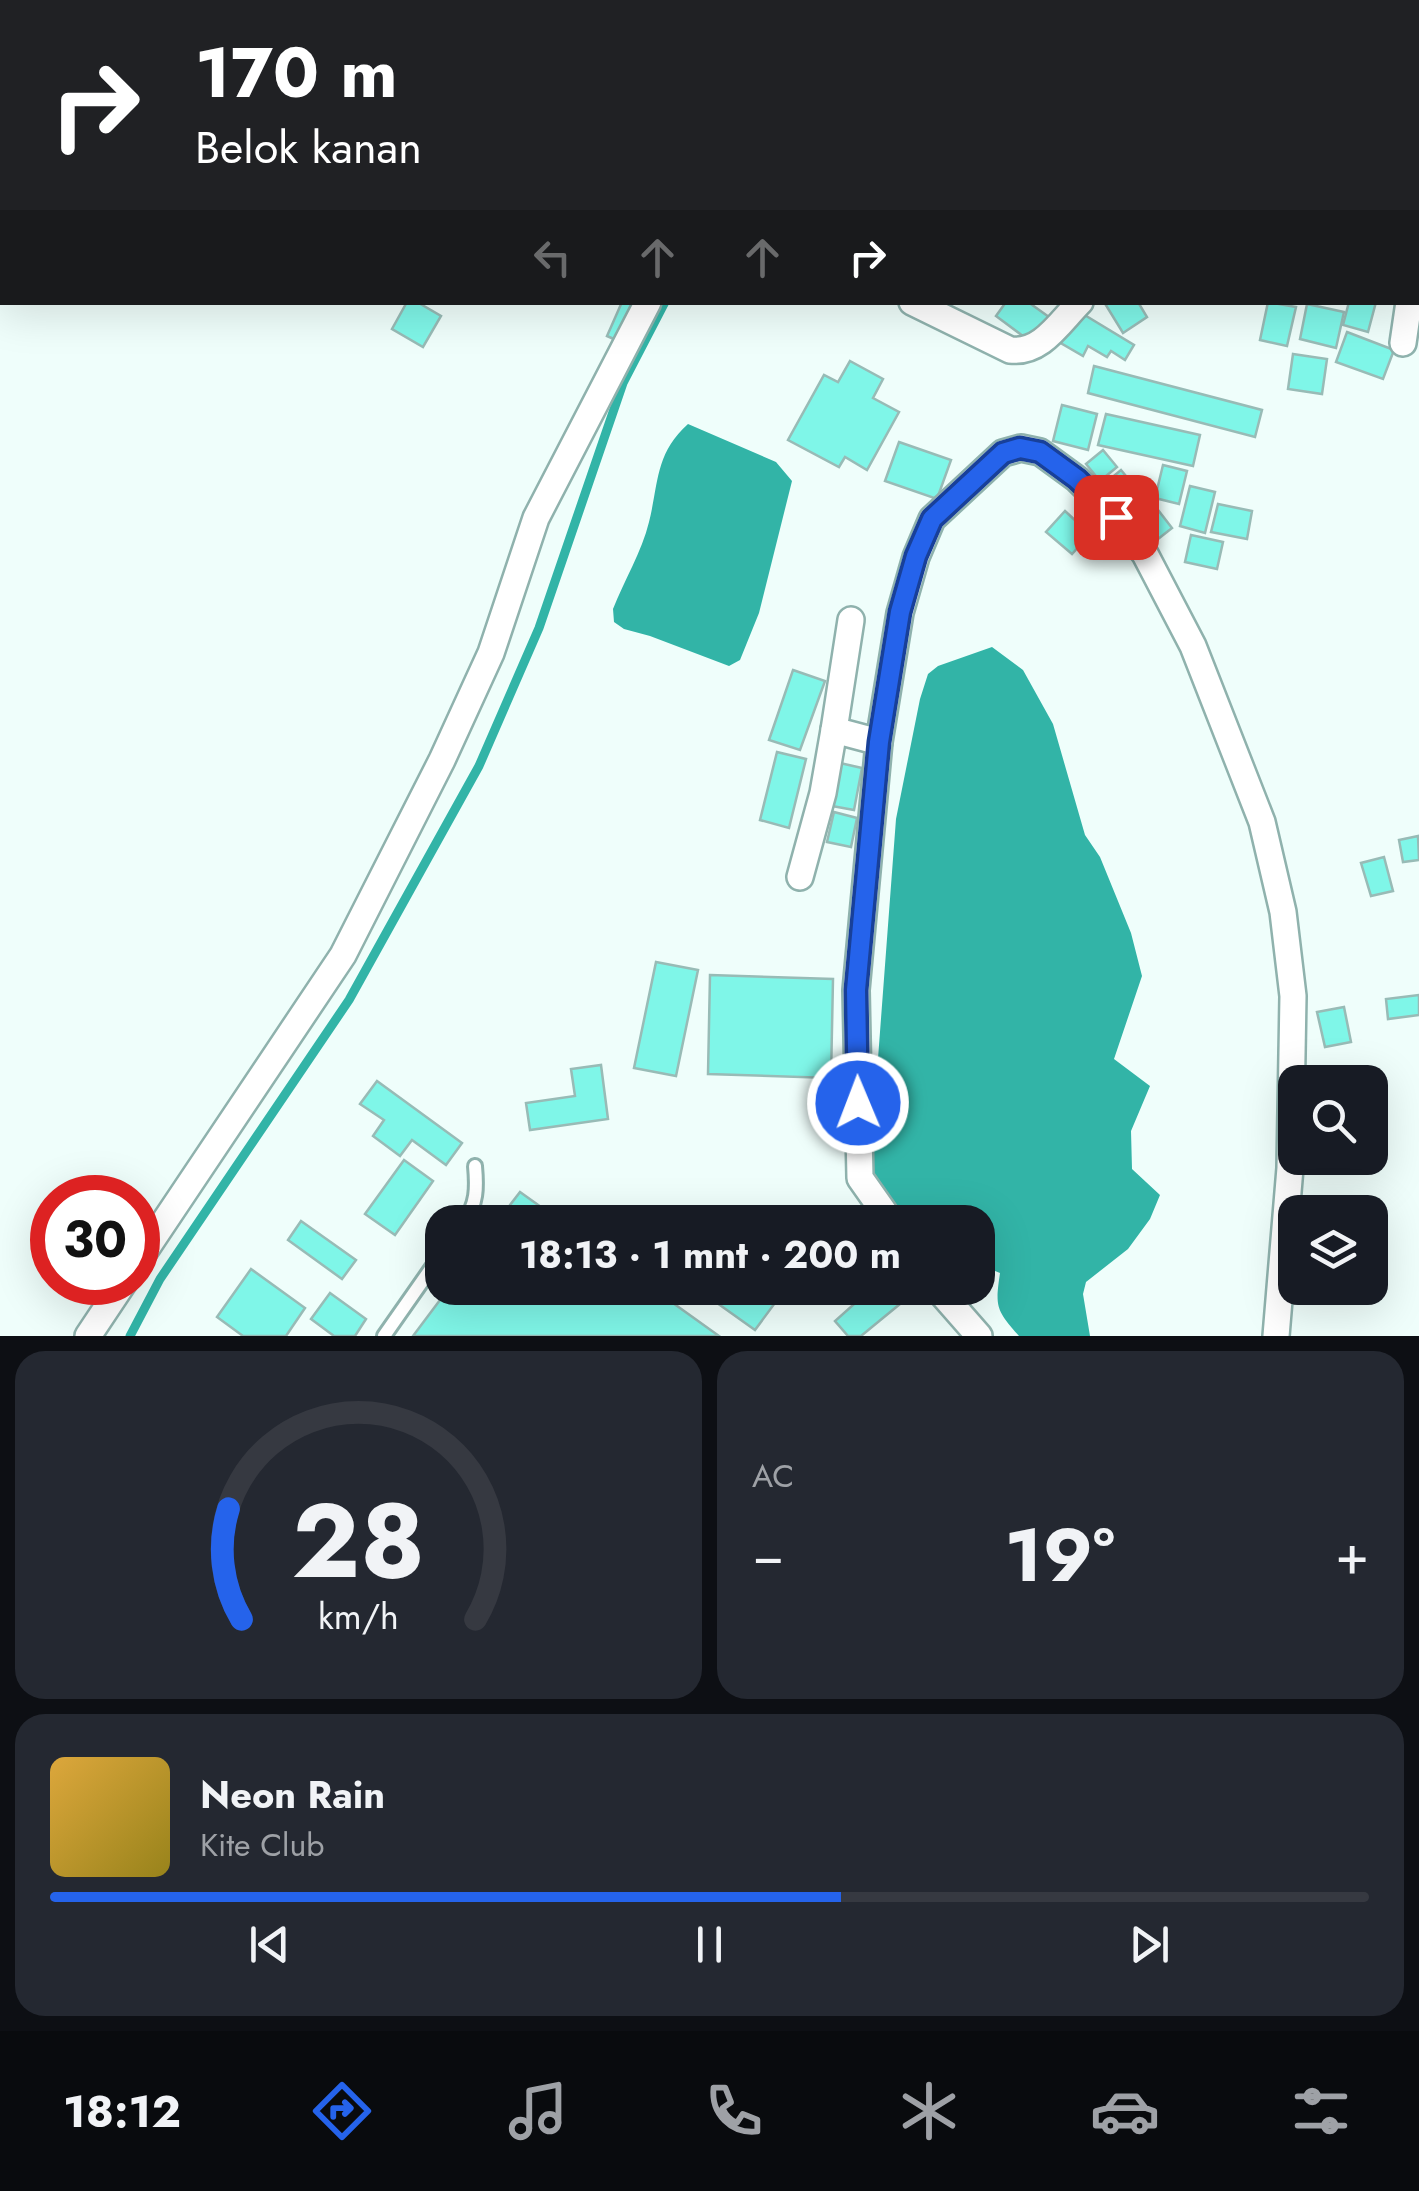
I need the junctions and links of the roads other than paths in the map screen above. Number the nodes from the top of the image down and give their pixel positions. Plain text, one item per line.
1 (646, 305) edge
2 (918, 305) edge
3 (1077, 305) edge
4 (1408, 305) edge
5 (1403, 343) dead end
6 (850, 620) dead end
7 (834, 730) junction
8 (879, 742) junction
9 (800, 877) dead end
10 (474, 1166) dead end
11 (474, 1205) edge
12 (879, 1205) edge
13 (160, 1229) edge
14 (425, 1277) edge
15 (109, 1305) edge
16 (952, 1305) edge
17 (88, 1336) edge
18 (384, 1336) edge
19 (979, 1336) edge
20 (1276, 1336) edge

1 - 13 street
2 - 3 street
4 - 5 street
6 - 7 street
7 - 8 street
7 - 9 street
8 - 12 street
8 - 20 street
10 - 11 lane
14 - 18 lane
15 - 17 street
16 - 19 street

